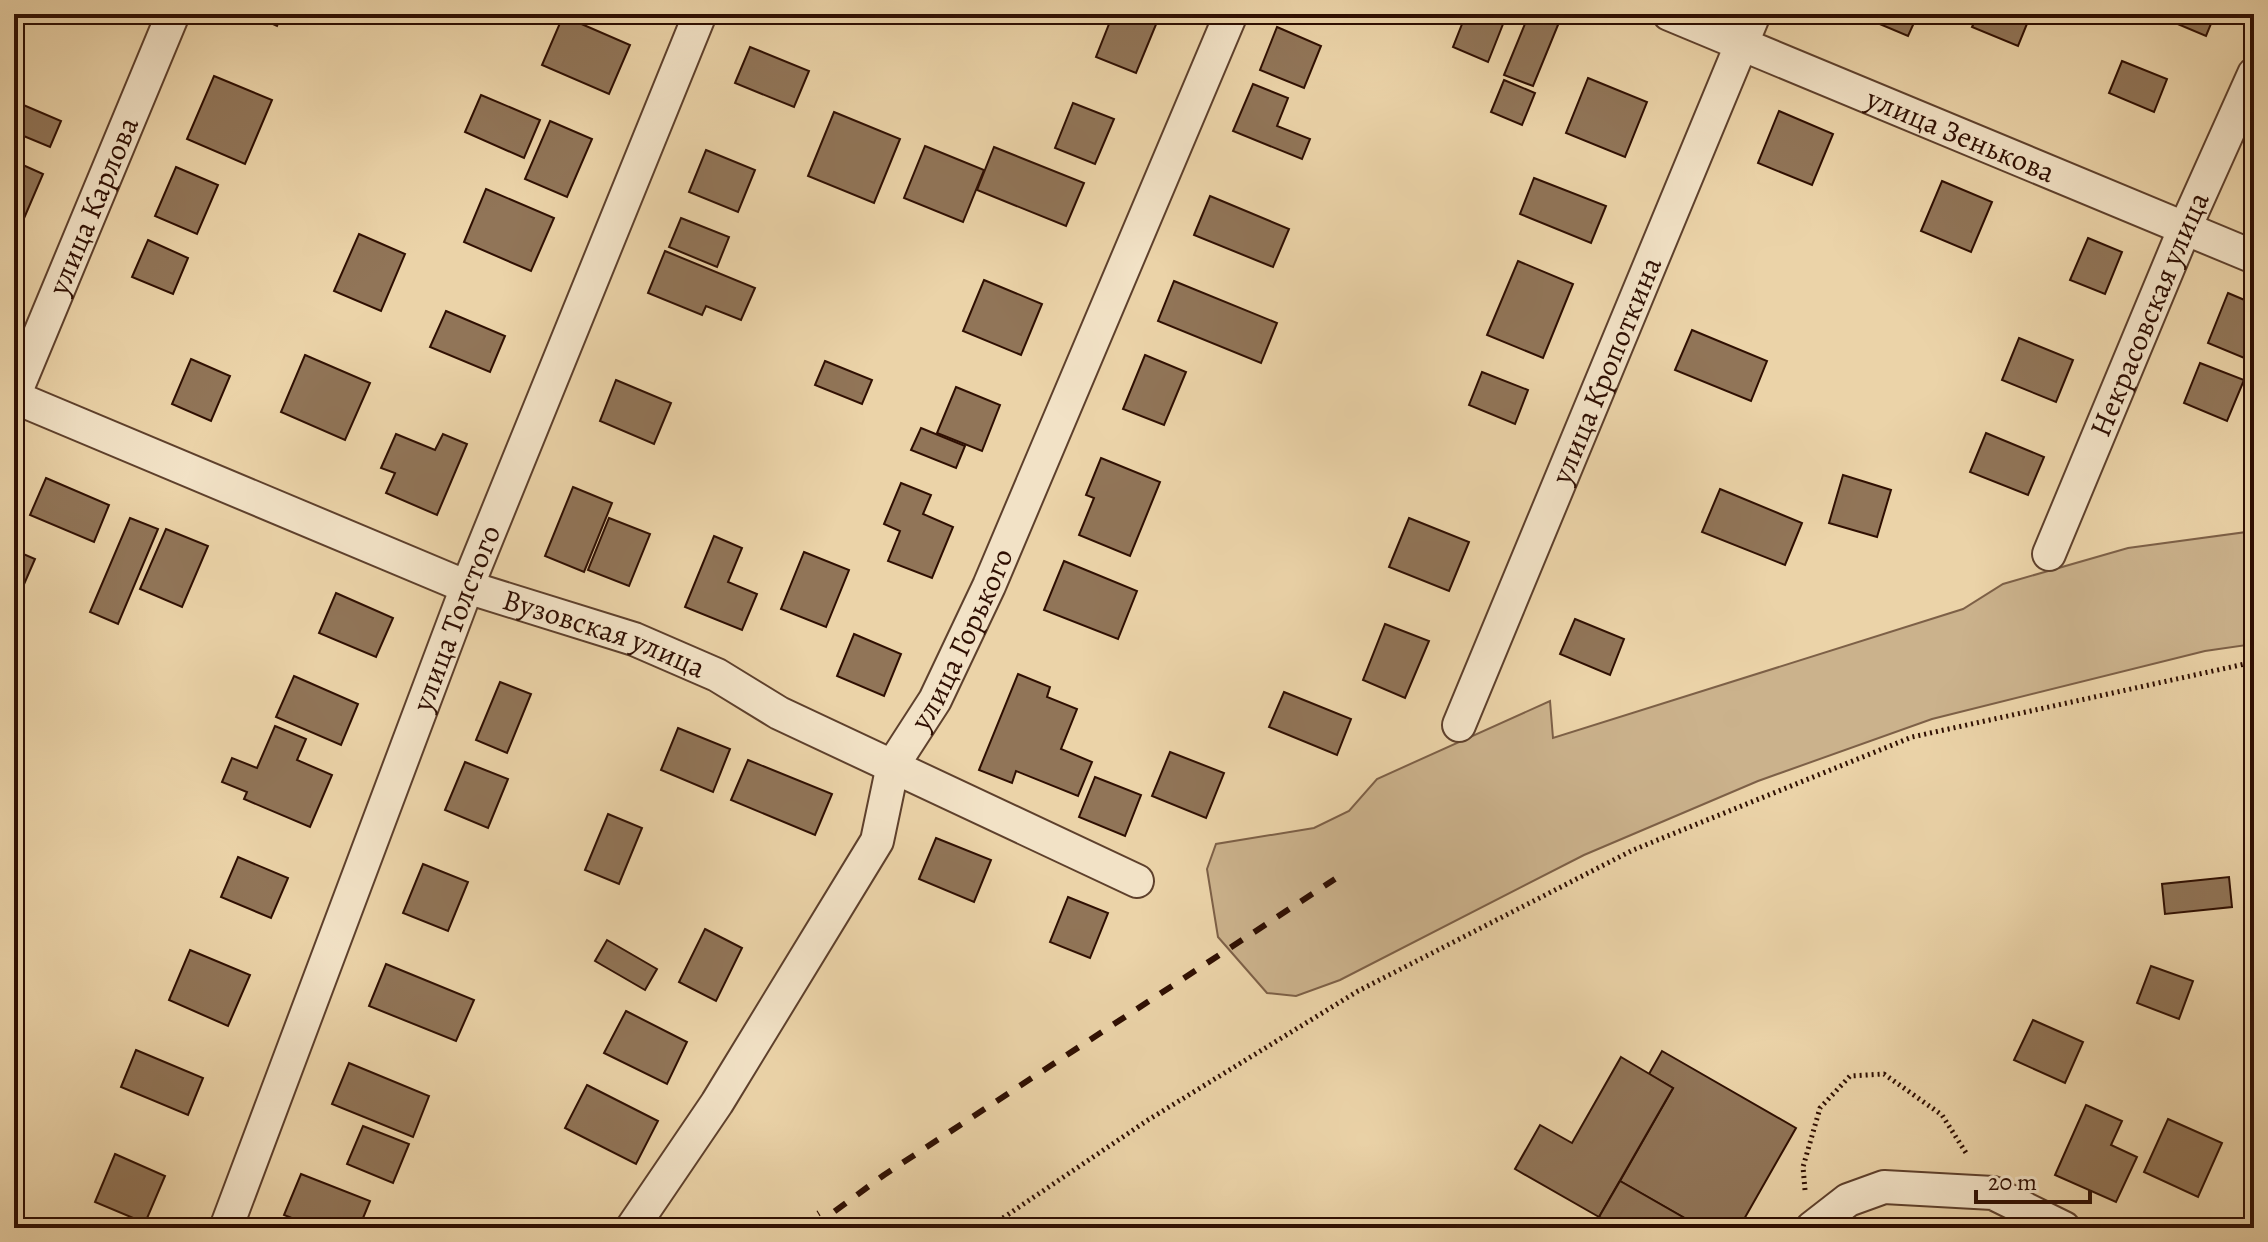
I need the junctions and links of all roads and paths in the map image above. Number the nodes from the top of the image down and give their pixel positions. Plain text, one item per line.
1 (173, 14) edge
2 (700, 14) edge
3 (1231, 14) edge
4 (1669, 14) edge
5 (1754, 14) edge
6 (1741, 45) junction
7 (2254, 74) edge
8 (2184, 230) junction
9 (2254, 257) edge
10 (14, 396) edge
11 (2049, 554) dead end
12 (467, 587) junction
13 (2254, 662) edge
14 (1459, 725) dead end
15 (893, 765) junction
16 (1137, 881) dead end
17 (1993, 1193) junction
18 (1809, 1213) edge
19 (226, 1228) edge
20 (632, 1228) edge
21 (988, 1228) edge
22 (2064, 1228) edge

1 - 10 street, улица Карлова
2 - 12 street, улица Толстого
3 - 15 street, улица Горького
4 - 6 street, улица Зенькова
5 - 6 street, улица Кропоткина
6 - 8 street, улица Зенькова
6 - 14 street, улица Кропоткина
7 - 8 street, Некрасовская улица
8 - 9 street, улица Зенькова
8 - 11 street, Некрасовская улица
10 - 12 street, Вузовская улица
12 - 15 street, Вузовская улица
12 - 19 street, улица Толстого
13 - 21 path
15 - 16 street, Вузовская улица
15 - 20 street, улица Горького
17 - 18 street
17 - 18 path
17 - 22 street

